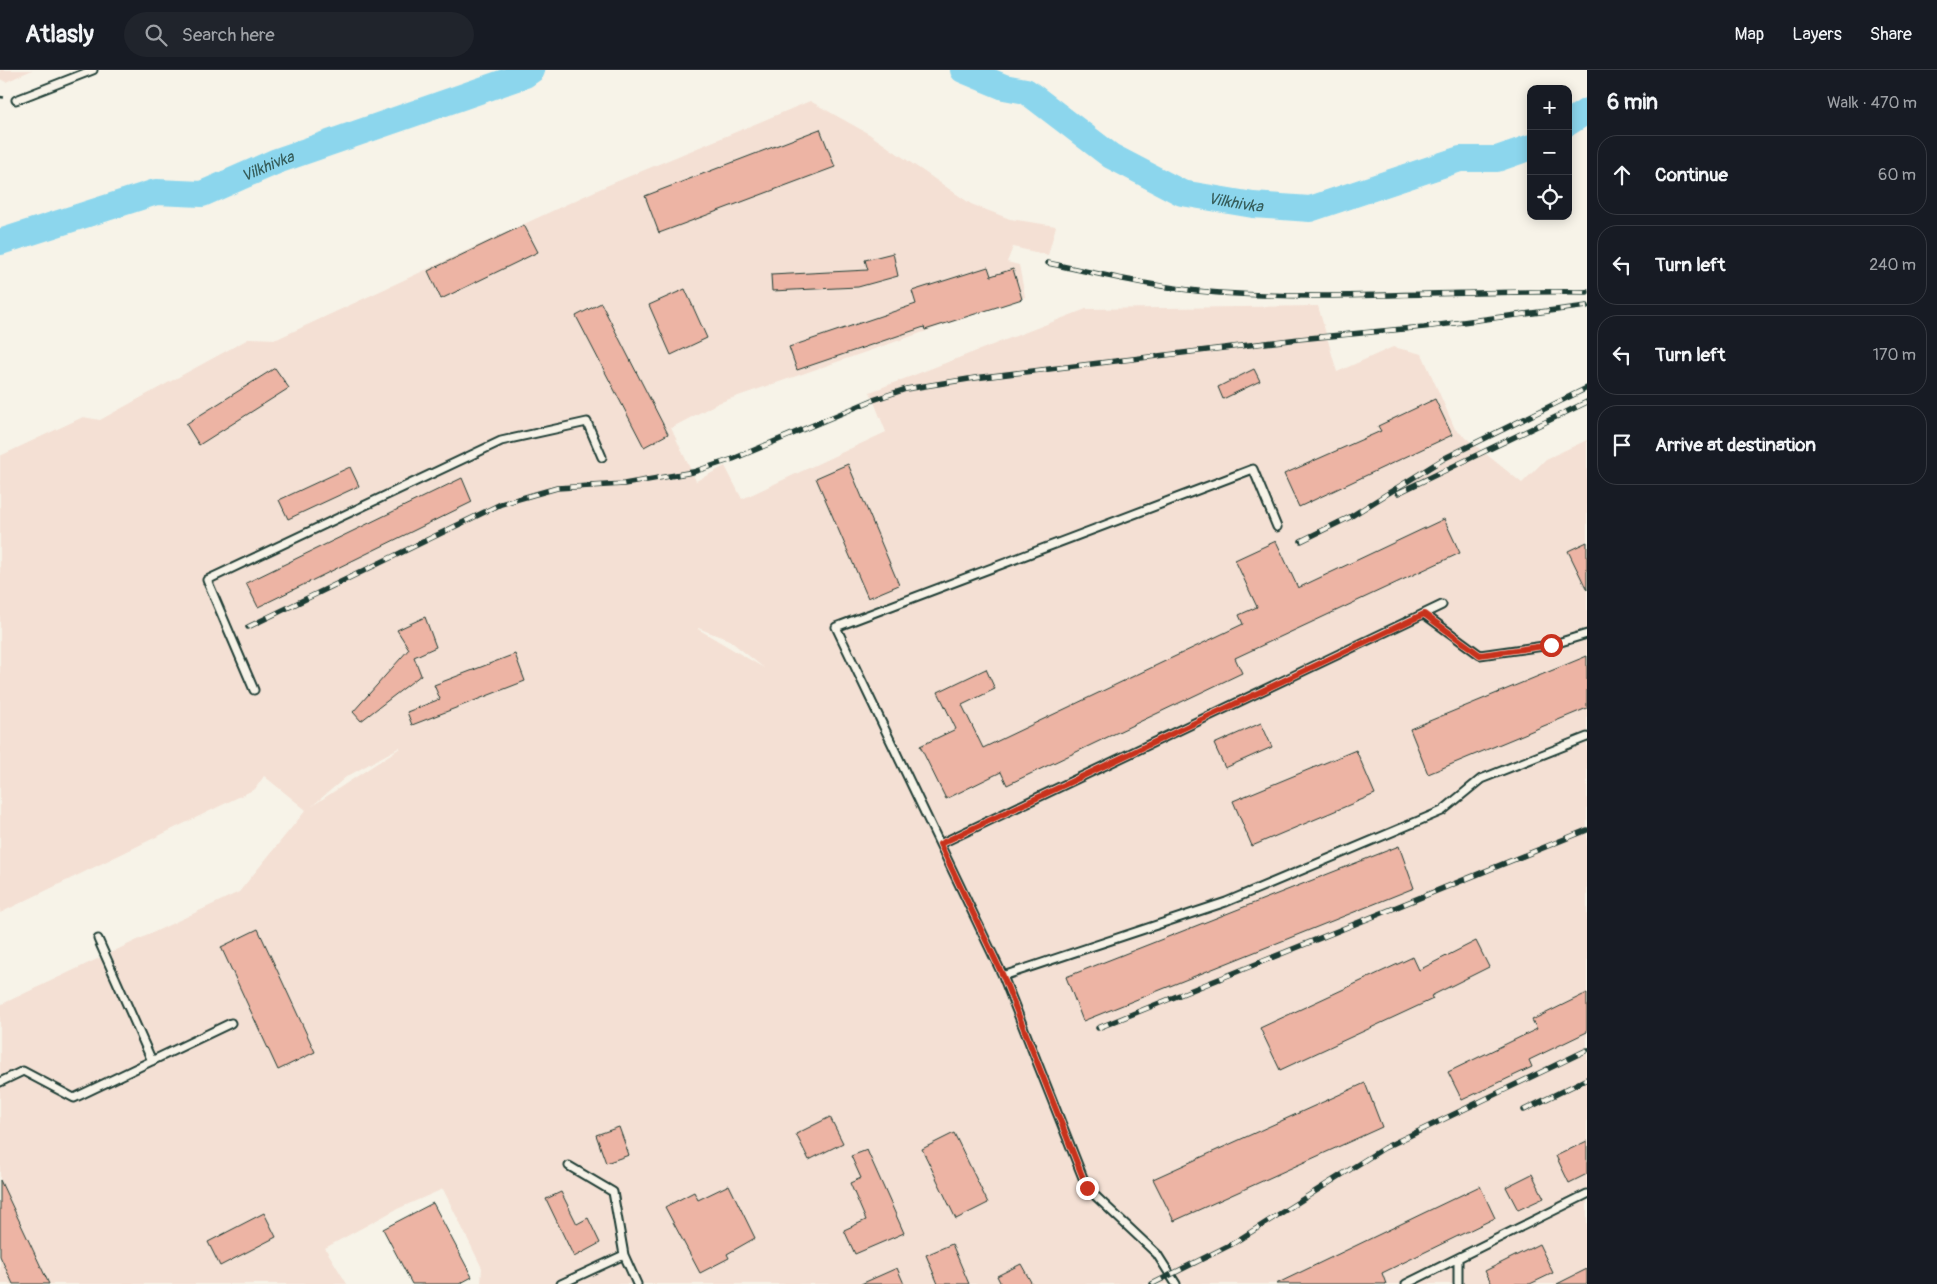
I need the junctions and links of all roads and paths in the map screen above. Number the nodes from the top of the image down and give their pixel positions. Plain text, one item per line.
1 (93, 70) edge
2 (16, 100) dead end
3 (602, 457) dead end
4 (1277, 527) dead end
5 (1442, 605) dead end
6 (1424, 614) junction
7 (1587, 634) edge
8 (254, 690) dead end
9 (1587, 737) edge
10 (940, 844) junction
11 (98, 939) dead end
12 (1003, 976) junction
13 (231, 1023) dead end
14 (152, 1061) junction
15 (0, 1082) edge
16 (569, 1166) dead end
17 (1587, 1194) edge
18 (624, 1255) junction
19 (1458, 1258) junction
20 (561, 1284) edge
21 (637, 1284) edge
22 (1176, 1284) edge
23 (1406, 1284) edge
24 (1458, 1284) edge

1 - 2 lane
3 - 8 lane
4 - 10 lane
5 - 6 lane
6 - 7 lane
6 - 10 lane
9 - 12 lane
10 - 12 lane
11 - 14 lane
12 - 22 lane
13 - 14 lane
14 - 15 lane
16 - 18 lane
17 - 19 lane
18 - 20 lane
18 - 21 lane
19 - 23 lane
19 - 24 lane

